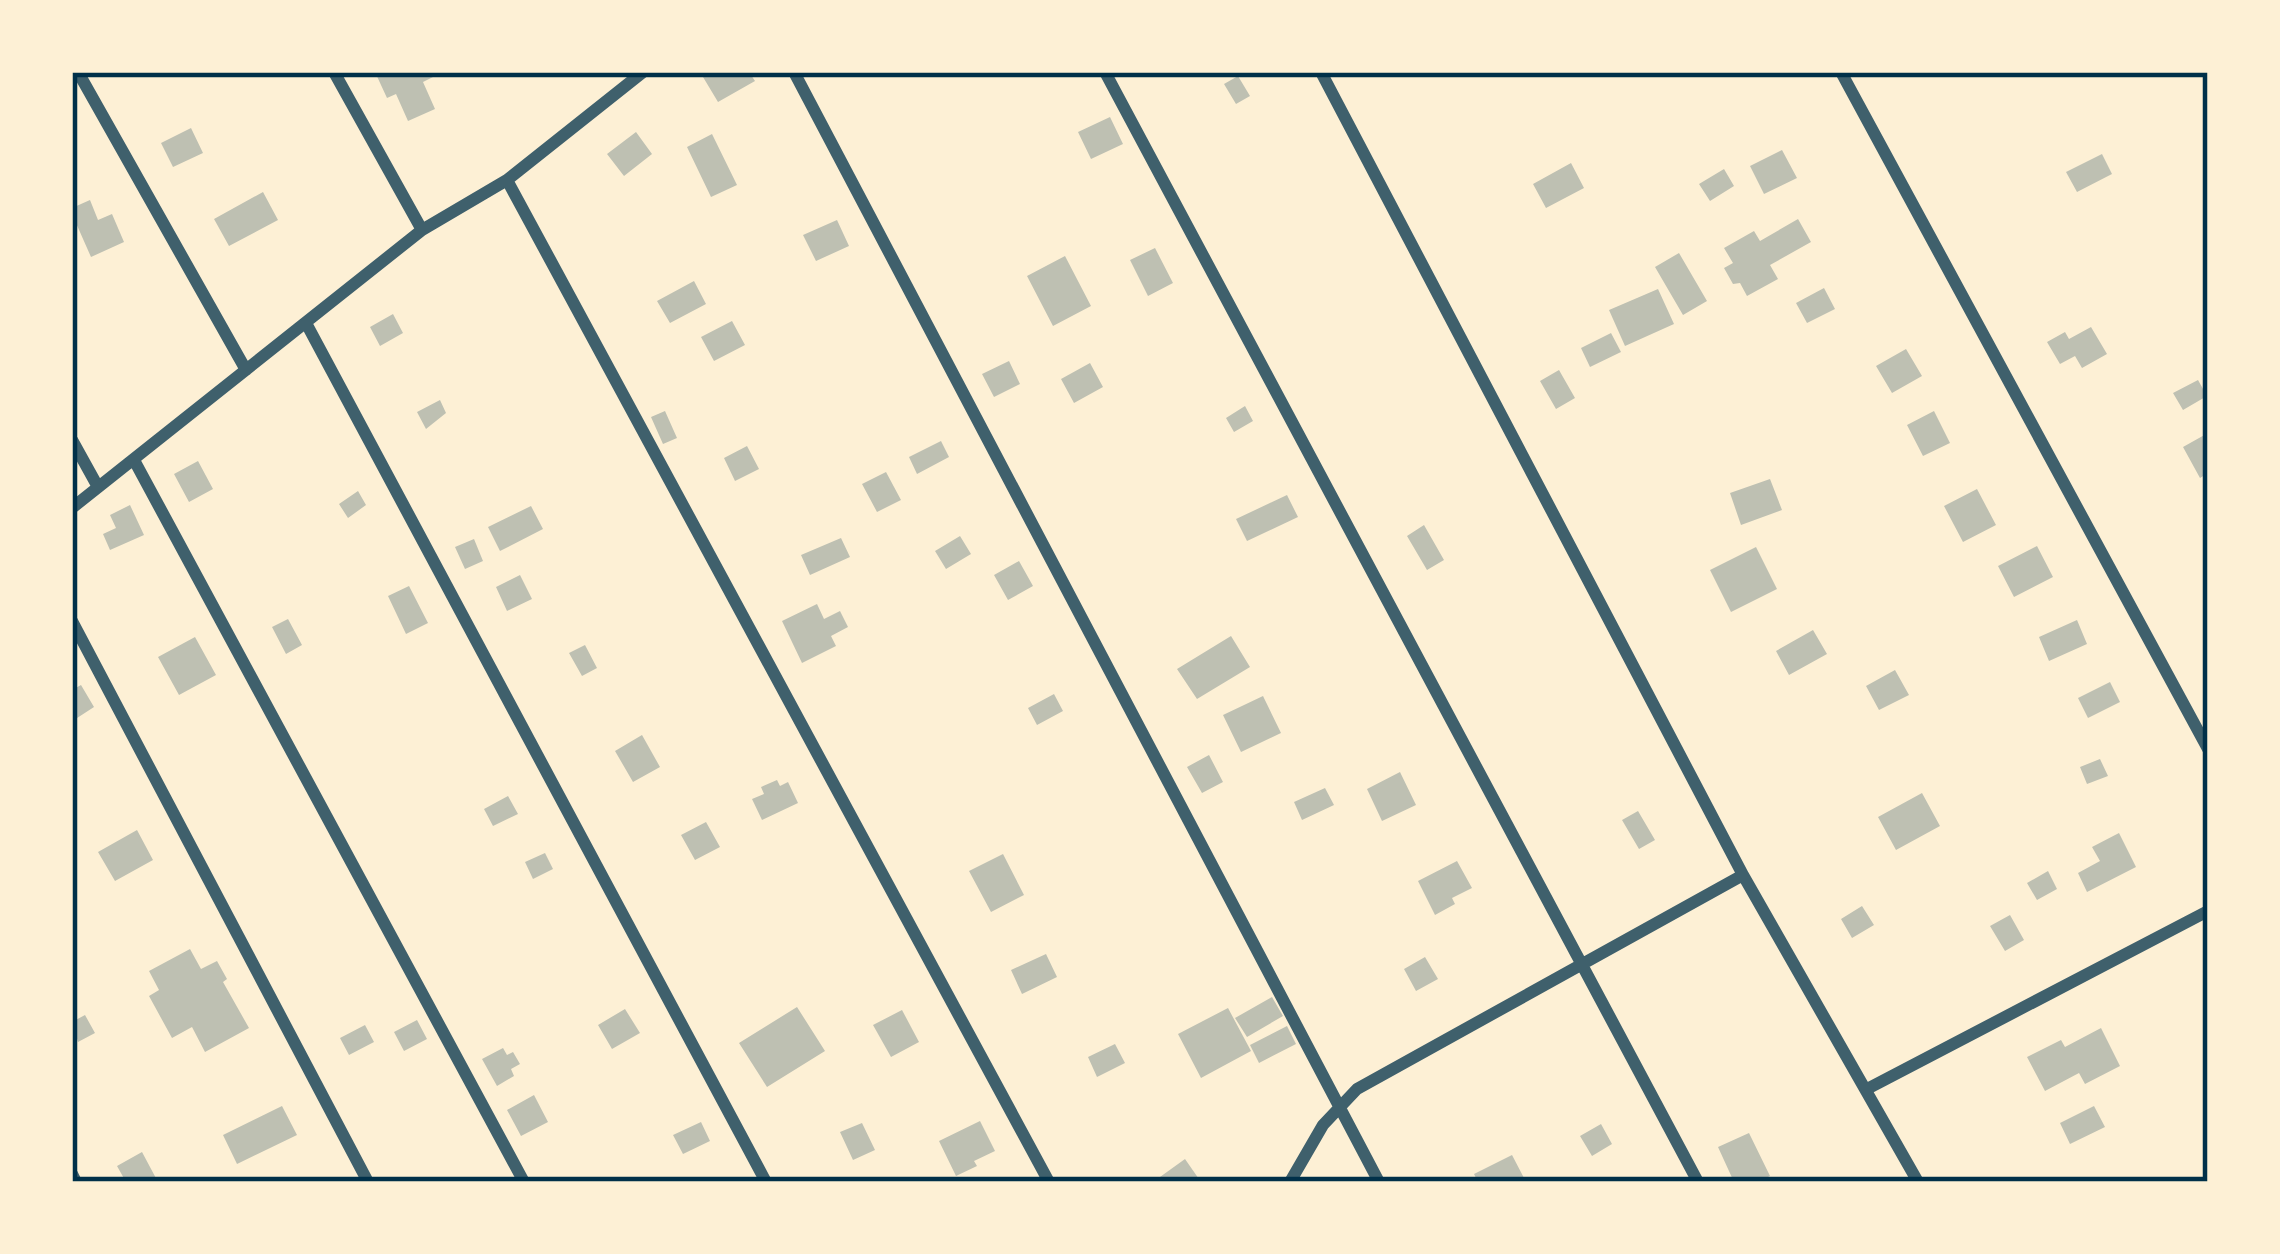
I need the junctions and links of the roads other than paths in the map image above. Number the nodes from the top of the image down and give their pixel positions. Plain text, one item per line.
1 (78, 72) edge
2 (334, 72) edge
3 (794, 72) edge
4 (1105, 72) edge
5 (1321, 72) edge
6 (1841, 72) edge
7 (639, 73) edge
8 (507, 180) junction
9 (422, 230) junction
10 (306, 323) junction
11 (246, 370) junction
12 (72, 440) edge
13 (134, 460) junction
14 (98, 487) junction
15 (72, 508) edge
16 (72, 620) edge
17 (2208, 748) edge
18 (1743, 874) junction
19 (2208, 910) edge
20 (1582, 962) junction
21 (1867, 1089) junction
22 (1339, 1106) junction
23 (72, 1174) edge
24 (76, 1182) edge
25 (368, 1182) edge
26 (524, 1182) edge
27 (766, 1182) edge
28 (1049, 1182) edge
29 (1290, 1182) edge
30 (1379, 1182) edge
31 (1698, 1182) edge
32 (1918, 1182) edge

1 - 11 street
2 - 9 street
3 - 22 street
4 - 20 street
5 - 18 street
6 - 17 street
7 - 8 street
8 - 9 street
8 - 28 street
9 - 10 street
10 - 11 street
10 - 27 street
11 - 13 street
12 - 14 street
13 - 14 street
13 - 26 street
14 - 15 street
16 - 25 street
18 - 20 street
18 - 21 street
19 - 21 street
20 - 22 street
20 - 31 street
21 - 32 street
22 - 29 street
22 - 30 street
23 - 24 street

